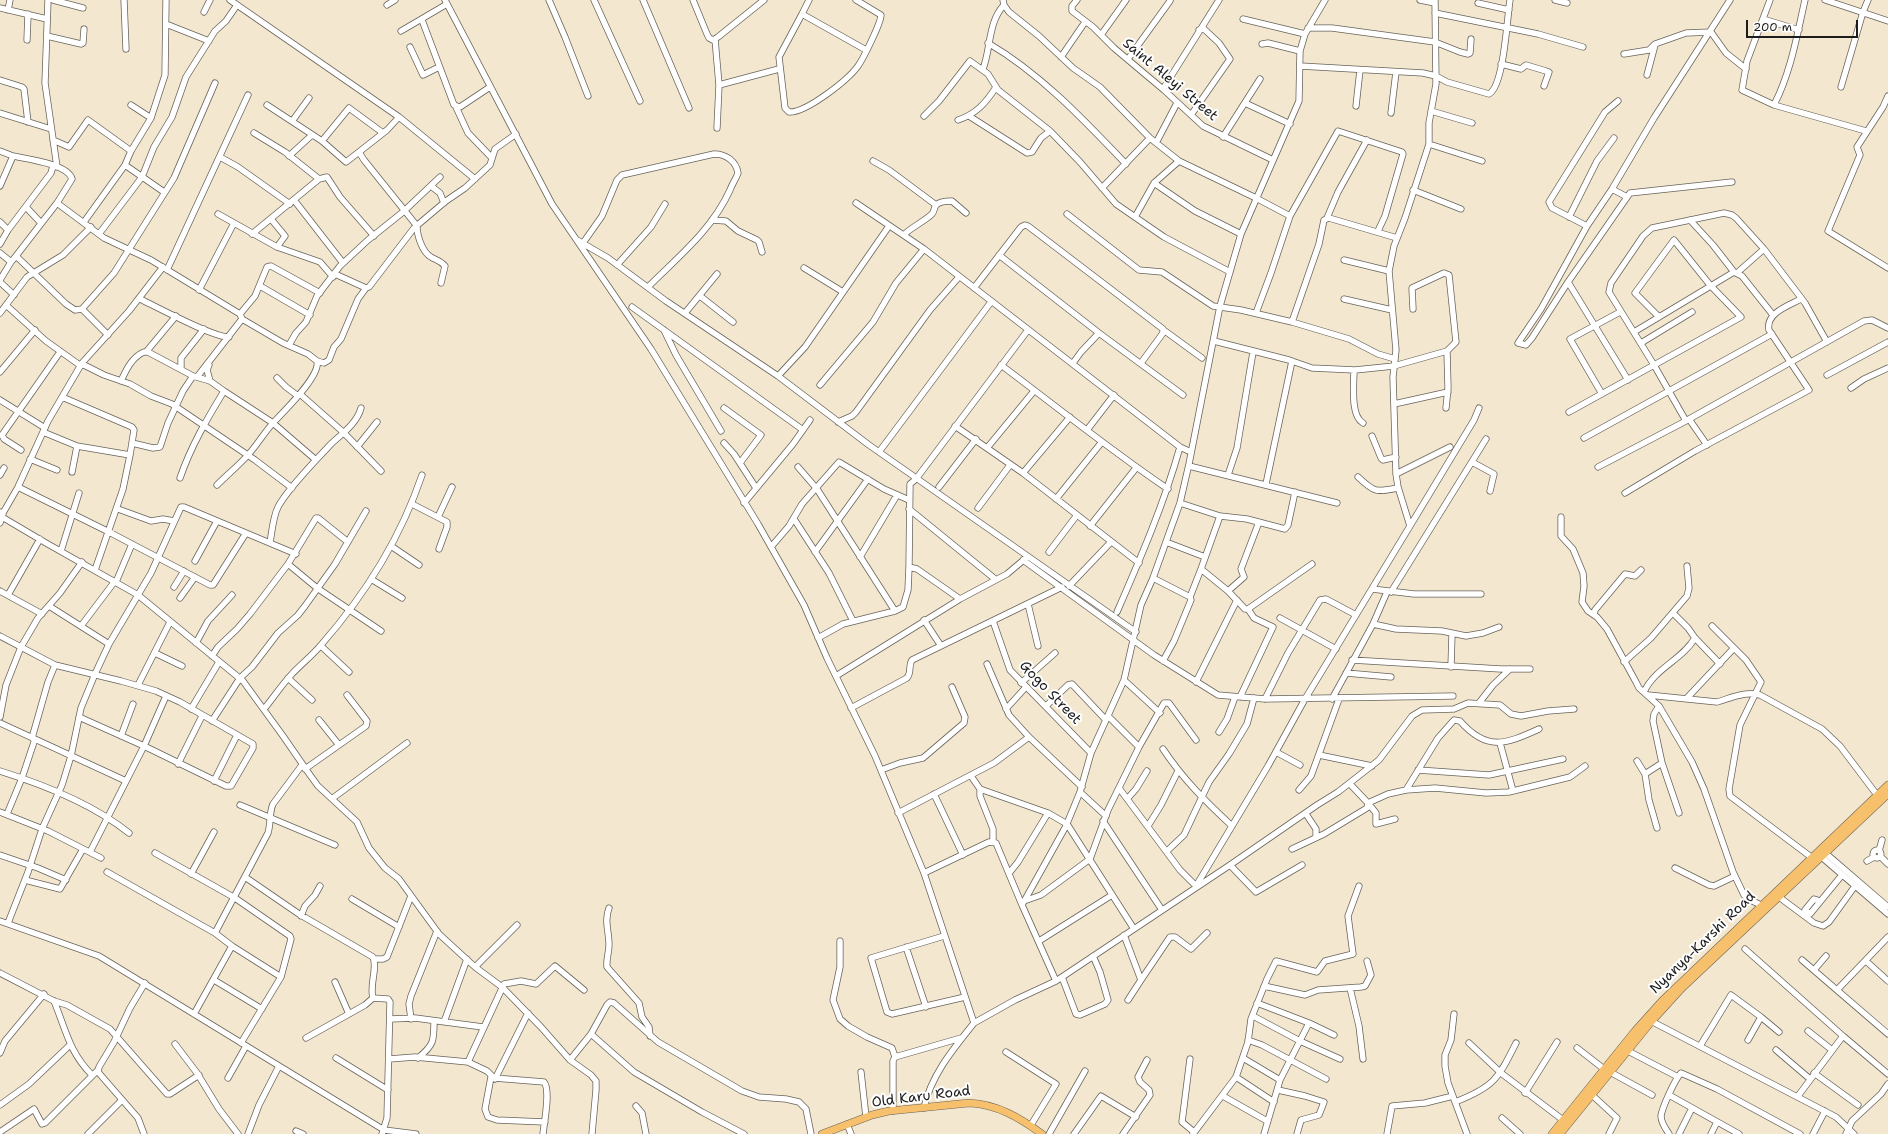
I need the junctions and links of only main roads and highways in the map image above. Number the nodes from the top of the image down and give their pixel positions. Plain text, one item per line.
1 (1888, 785) edge
2 (1888, 794) edge
3 (1819, 854) junction
4 (1649, 1020) junction
5 (1607, 1070) junction
6 (822, 1134) edge
7 (1042, 1134) edge
8 (1552, 1134) edge
9 (1560, 1134) edge

1 - 3 main road, Nyanya-Karshi Road
2 - 3 main road, Nyanya-Karshi Road
3 - 4 main road, Nyanya-Karshi Road
3 - 4 main road, Nyanya-Karshi Road
4 - 5 main road, Nyanya-Karshi Road
4 - 5 main road, Nyanya-Karshi Road
5 - 8 main road, Nyanya-Karshi Road
5 - 9 main road, Nyanya-Karshi Road
6 - 7 main road, Old Karu Road

